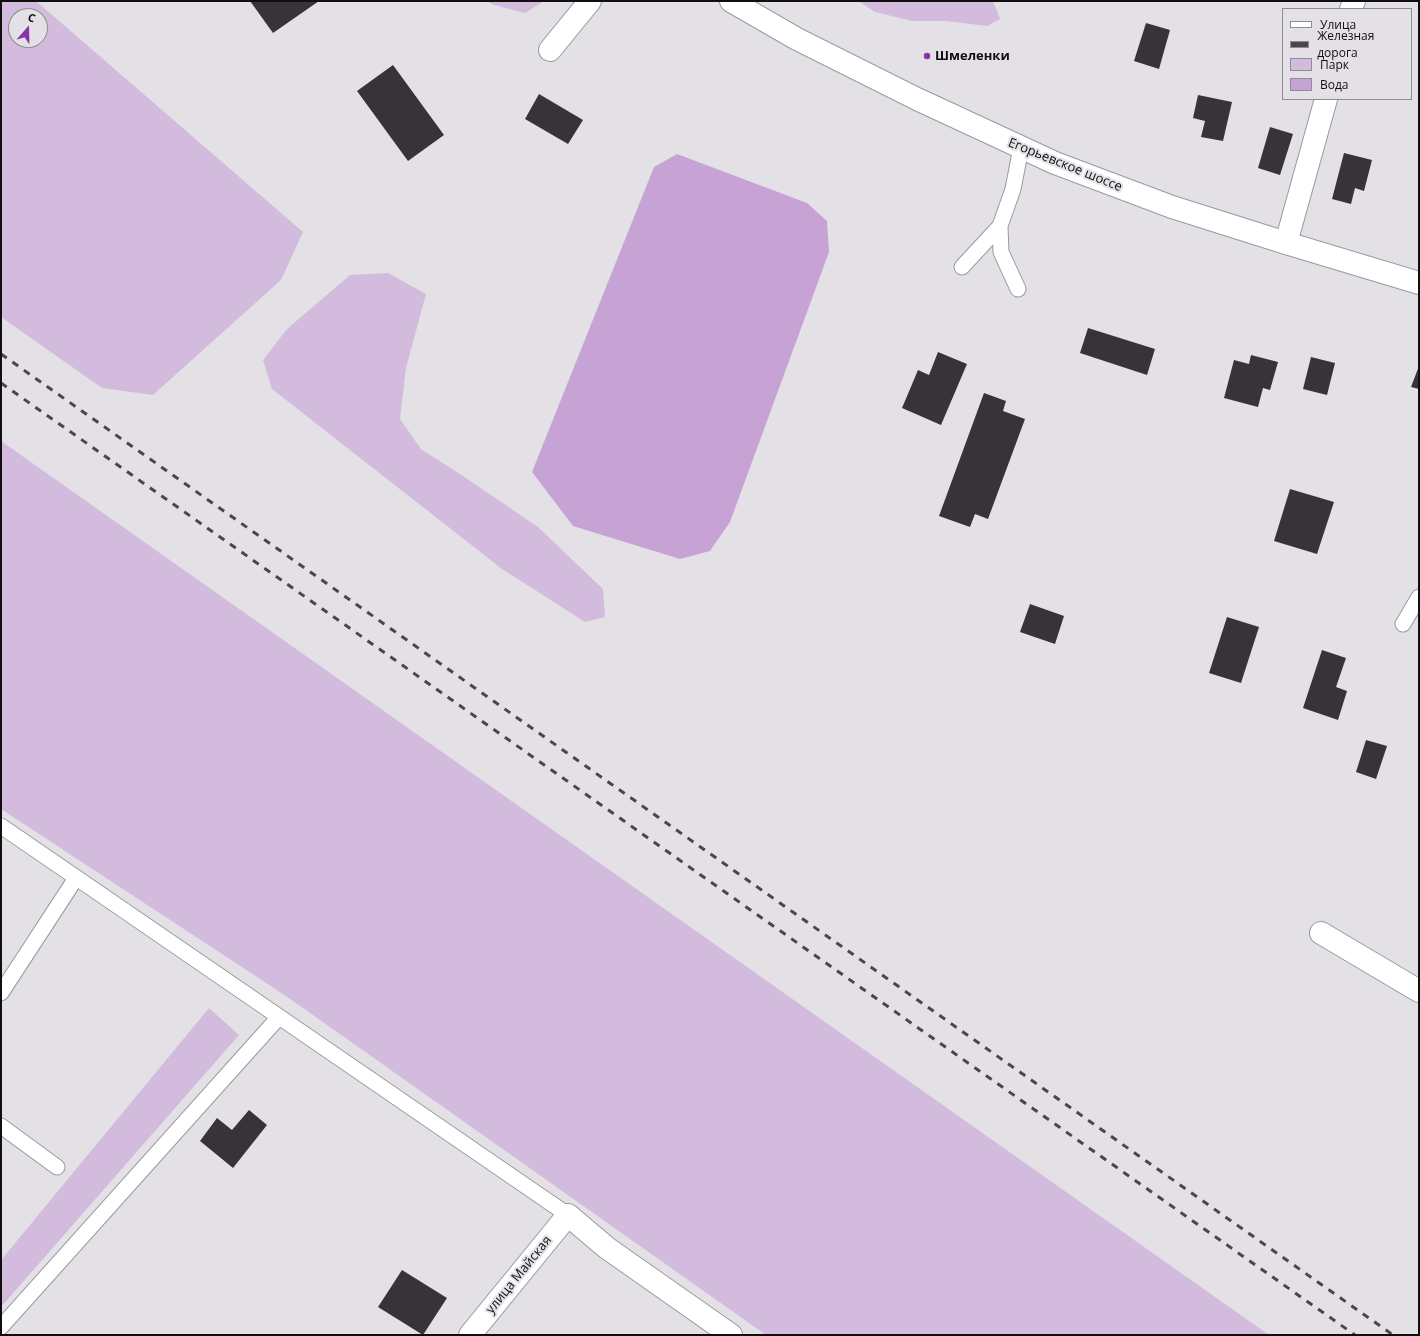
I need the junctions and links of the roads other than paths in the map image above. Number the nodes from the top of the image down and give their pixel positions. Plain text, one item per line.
1 (590, 1) edge
2 (731, 1) edge
3 (550, 50) dead end
4 (1326, 100) edge
5 (1021, 148) junction
6 (1000, 226) junction
7 (1286, 243) junction
8 (962, 267) dead end
9 (1419, 283) edge
10 (1018, 289) dead end
11 (1419, 597) edge
12 (1403, 624) dead end
13 (1, 826) edge
14 (76, 878) junction
15 (1321, 933) dead end
16 (1419, 991) edge
17 (1, 993) edge
18 (279, 1017) junction
19 (1, 1126) edge
20 (57, 1166) dead end
21 (568, 1215) junction
22 (1, 1327) edge
23 (470, 1335) edge
24 (731, 1335) edge

1 - 3 main road
2 - 5 main road, Егорьевское шоссе
4 - 7 main road
5 - 6 lane
5 - 7 main road, Егорьевское шоссе
6 - 8 lane
6 - 10 lane
7 - 9 main road, Егорьевское шоссе
11 - 12 lane
13 - 14 lane
14 - 17 lane
14 - 18 lane
15 - 16 main road
18 - 21 lane
18 - 22 lane
19 - 20 lane
21 - 23 main road, улица Майская
21 - 24 main road

